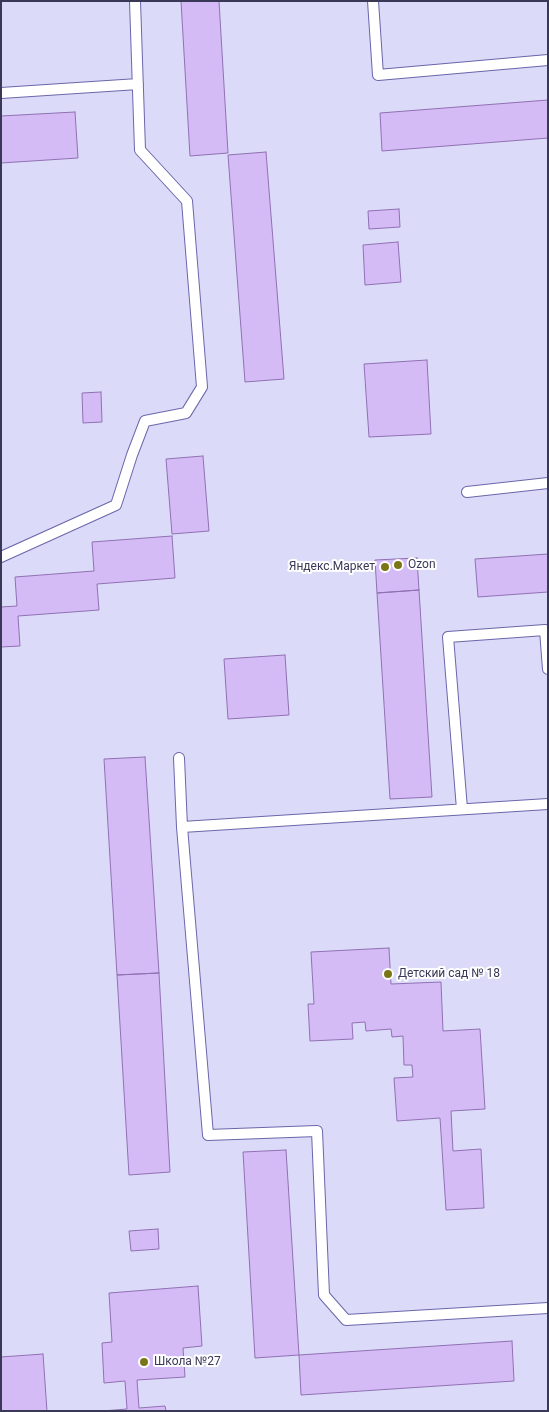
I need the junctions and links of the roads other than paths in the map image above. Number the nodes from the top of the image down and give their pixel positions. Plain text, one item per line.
1 (135, 1) edge
2 (373, 1) edge
3 (548, 60) edge
4 (138, 84) junction
5 (1, 93) edge
6 (548, 483) edge
7 (467, 492) dead end
8 (1, 558) edge
9 (548, 669) edge
10 (178, 758) dead end
11 (548, 804) edge
12 (462, 809) junction
13 (182, 827) junction
14 (548, 1308) edge

1 - 4 lane
2 - 3 lane
4 - 5 lane
4 - 8 lane
6 - 7 lane
9 - 12 lane
10 - 13 lane
11 - 12 lane
12 - 13 lane
13 - 14 lane

